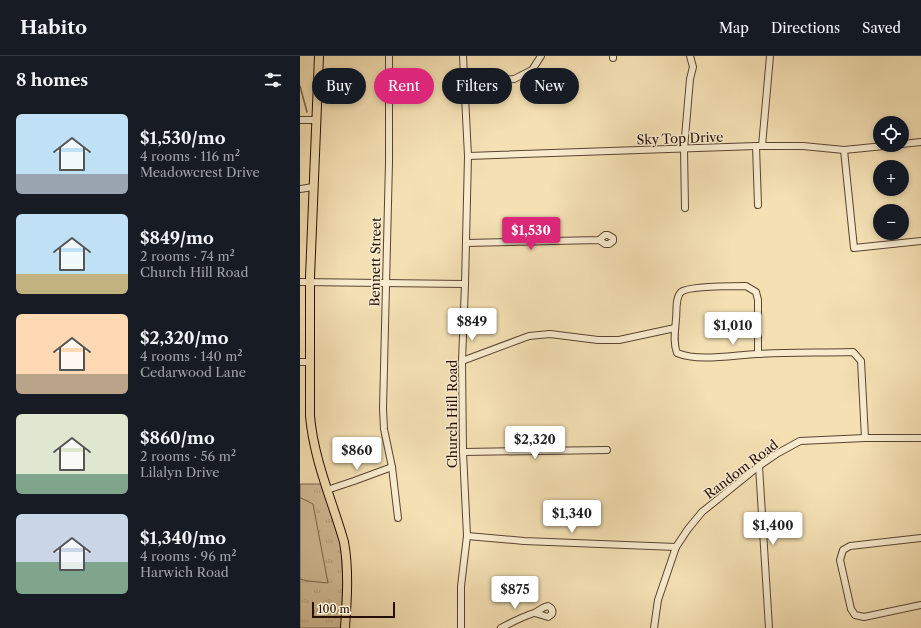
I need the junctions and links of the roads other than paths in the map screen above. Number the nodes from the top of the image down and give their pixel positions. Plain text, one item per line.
1 (319, 56) edge
2 (389, 56) edge
3 (463, 56) edge
4 (541, 56) edge
5 (690, 56) edge
6 (770, 56) edge
7 (464, 68) edge
8 (512, 79) edge
9 (465, 104) edge
10 (300, 120) edge
11 (316, 120) junction
12 (921, 142) edge
13 (909, 143) edge
14 (759, 146) junction
15 (873, 147) edge
16 (684, 149) junction
17 (844, 150) junction
18 (468, 156) junction
19 (313, 187) junction
20 (300, 189) edge
21 (758, 205) dead end
22 (685, 208) dead end
23 (599, 240) dead end
24 (921, 240) edge
25 (466, 243) junction
26 (300, 282) edge
27 (310, 282) junction
28 (386, 284) junction
29 (465, 284) junction
30 (675, 328) junction
31 (758, 354) junction
32 (462, 361) junction
33 (300, 362) edge
34 (309, 362) junction
35 (865, 438) junction
36 (921, 438) edge
37 (607, 450) dead end
38 (463, 452) junction
39 (759, 466) junction
40 (392, 467) junction
41 (327, 490) junction
42 (398, 518) dead end
43 (466, 536) junction
44 (921, 538) edge
45 (676, 547) junction
46 (921, 604) edge
47 (535, 613) dead end
48 (345, 628) edge
49 (461, 628) edge
50 (501, 628) edge
51 (654, 628) edge
52 (769, 628) edge

1 - 11 main road
2 - 28 street, Bennett Street
3 - 7 street, Church Hill Road
4 - 8 street
5 - 16 street
6 - 14 street
9 - 18 street, Church Hill Road
10 - 11 street
11 - 19 main road
12 - 13 street
14 - 16 street, Sky Top Drive
14 - 17 street, Sky Top Drive
14 - 21 street
15 - 17 street, Sky Top Drive
16 - 18 street, Sky Top Drive
16 - 22 street
17 - 24 street
18 - 25 street, Church Hill Road
19 - 20 street
19 - 27 main road
23 - 25 street
25 - 29 street, Church Hill Road
26 - 27 street
27 - 28 street
27 - 34 main road
28 - 29 street
28 - 40 street, Bennett Street
29 - 32 street, Church Hill Road
30 - 31 street
30 - 31 street
30 - 32 street
31 - 35 street
32 - 38 street, Church Hill Road
33 - 34 street
34 - 41 main road
35 - 36 street, Random Road
35 - 39 street, Random Road
37 - 38 street
38 - 43 street, Church Hill Road
39 - 45 street, Random Road
39 - 52 street
40 - 41 street
40 - 42 street, Bennett Street
41 - 48 main road
43 - 45 street
43 - 49 street, Church Hill Road
44 - 46 street
45 - 51 street, Random Road
47 - 50 street

